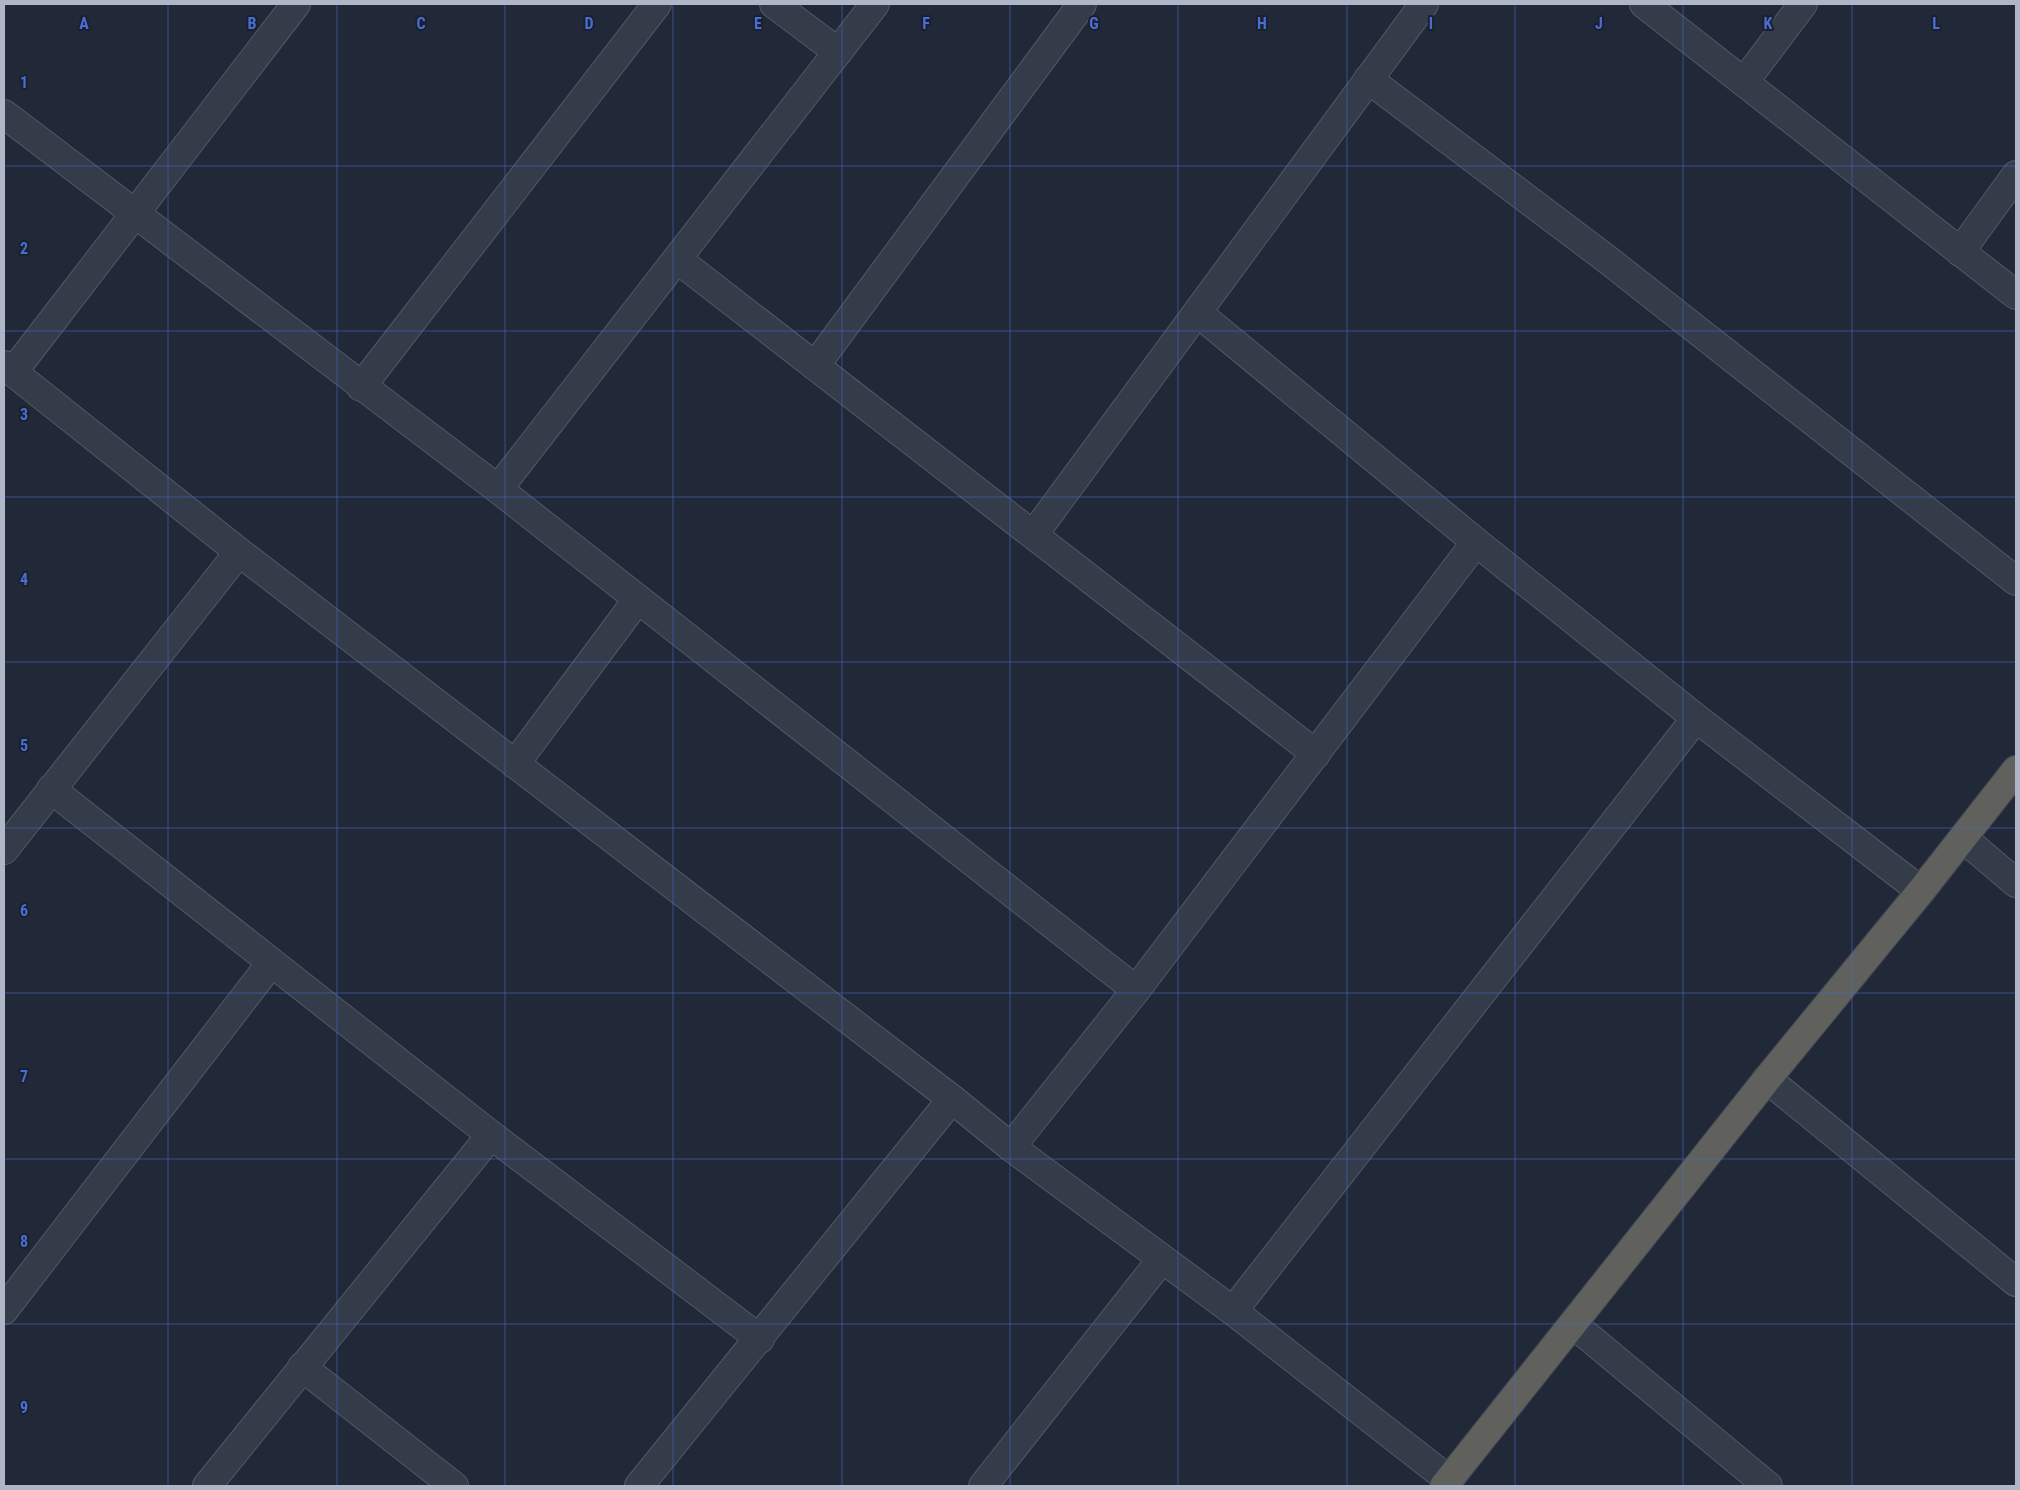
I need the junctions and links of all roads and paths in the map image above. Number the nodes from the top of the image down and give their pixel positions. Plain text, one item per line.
1 (296, 4) edge
2 (657, 4) edge
3 (774, 4) edge
4 (875, 4) edge
5 (1082, 4) edge
6 (1424, 4) edge
7 (1644, 4) edge
8 (1803, 4) edge
9 (838, 52) junction
10 (1368, 79) junction
11 (1744, 82) junction
12 (4, 114) edge
13 (2016, 175) edge
14 (133, 214) junction
15 (1960, 252) junction
16 (677, 259) junction
17 (2016, 295) edge
18 (1198, 313) junction
19 (814, 366) junction
20 (8, 369) edge
21 (361, 387) junction
22 (498, 489) junction
23 (1034, 534) junction
24 (1476, 542) junction
25 (239, 552) junction
26 (2016, 581) edge
27 (638, 599) junction
28 (1696, 718) junction
29 (1316, 754) junction
30 (515, 764) junction
31 (2016, 770) edge
32 (51, 789) junction
33 (1962, 838) junction
34 (4, 850) edge
35 (2016, 883) edge
36 (1921, 891) junction
37 (272, 963) junction
38 (1136, 990) junction
39 (1767, 1079) junction
40 (952, 1099) junction
41 (491, 1135) junction
42 (1011, 1147) junction
43 (1162, 1259) junction
44 (2016, 1282) edge
45 (4, 1310) edge
46 (1233, 1311) junction
47 (1573, 1324) junction
48 (760, 1339) junction
49 (302, 1367) junction
50 (1446, 1483) edge
51 (207, 1486) edge
52 (454, 1486) edge
53 (639, 1486) edge
54 (983, 1486) edge
55 (1768, 1486) edge

1 - 14 street
2 - 21 street
3 - 9 street
4 - 9 street
5 - 19 street
6 - 10 street
7 - 11 street
8 - 11 street
9 - 16 street
10 - 18 street
10 - 26 street
11 - 15 street
12 - 14 street
13 - 15 street
14 - 20 street
14 - 21 street
15 - 17 street
16 - 19 street
16 - 22 street
18 - 23 street
18 - 24 street
19 - 23 street
20 - 25 street
21 - 22 street
22 - 27 street
23 - 29 street
24 - 28 street
24 - 29 street
25 - 30 street
25 - 32 street
27 - 30 street
27 - 38 street
28 - 36 street
28 - 46 street
29 - 38 street
30 - 40 street
31 - 33 highway
32 - 34 street
32 - 37 street
33 - 35 street
33 - 36 highway
36 - 39 highway
37 - 41 street
37 - 45 street
38 - 42 street
39 - 44 street
39 - 47 highway
40 - 42 street
40 - 48 street
41 - 48 street
41 - 49 street
42 - 43 street
43 - 46 street
43 - 54 street
46 - 50 street
47 - 50 highway
47 - 55 street
48 - 53 street
49 - 51 street
49 - 52 street

